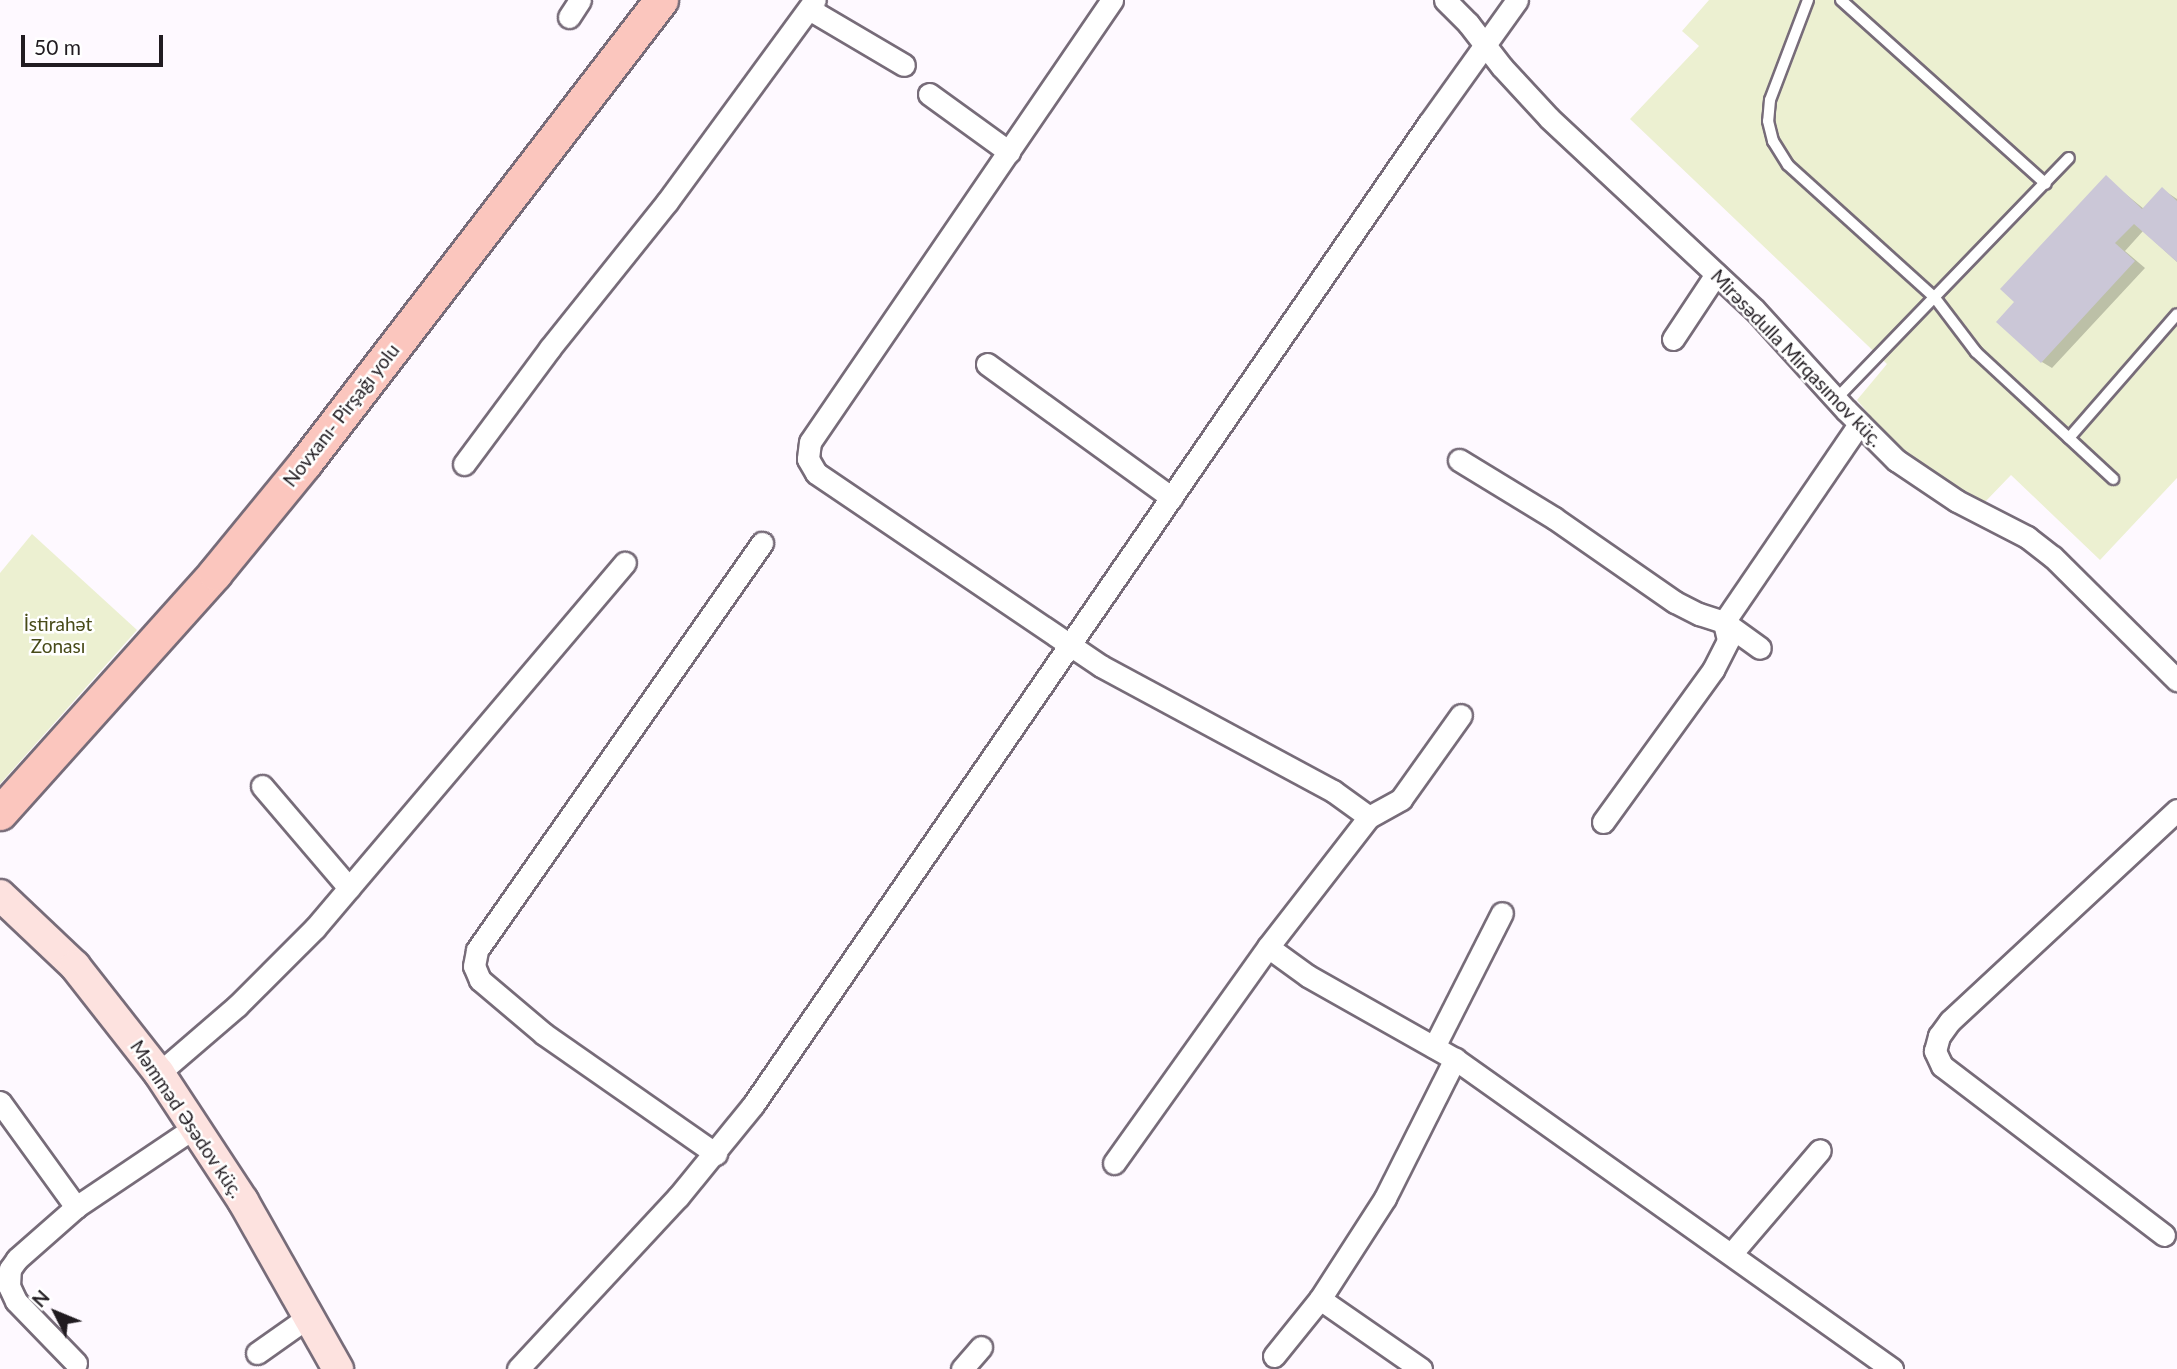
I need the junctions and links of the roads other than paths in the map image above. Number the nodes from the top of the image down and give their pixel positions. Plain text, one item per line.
1 (661, 0) edge
2 (1112, 0) edge
3 (1445, 0) edge
4 (1517, 0) edge
5 (1808, 0) edge
6 (1841, 0) edge
7 (812, 5) edge
8 (1485, 45) junction
9 (904, 65) dead end
10 (929, 94) dead end
11 (1009, 152) junction
12 (2069, 158) dead end
13 (2046, 184) junction
14 (1716, 274) junction
15 (1935, 298) junction
16 (2177, 314) edge
17 (1673, 339) dead end
18 (987, 364) dead end
19 (1836, 399) junction
20 (1859, 424) junction
21 (2069, 438) junction
22 (1459, 460) dead end
23 (464, 464) dead end
24 (2113, 479) dead end
25 (1172, 498) junction
26 (762, 543) dead end
27 (625, 564) dead end
28 (1724, 622) junction
29 (1071, 646) junction
30 (1760, 648) dead end
31 (2177, 680) edge
32 (1461, 715) dead end
33 (262, 786) dead end
34 (2177, 810) edge
35 (0, 813) edge
36 (1369, 817) junction
37 (1602, 822) dead end
38 (349, 888) junction
39 (0, 895) edge
40 (1502, 914) dead end
41 (1268, 947) junction
42 (1434, 1047) junction
43 (1455, 1059) junction
44 (159, 1073) junction
45 (0, 1102) edge
46 (195, 1127) junction
47 (1820, 1150) dead end
48 (716, 1154) junction
49 (1114, 1163) dead end
50 (76, 1207) junction
51 (2164, 1235) dead end
52 (1732, 1253) junction
53 (1320, 1299) junction
54 (308, 1317) junction
55 (981, 1347) dead end
56 (257, 1353) dead end
57 (1274, 1356) dead end
58 (76, 1363) dead end
59 (338, 1369) edge
60 (517, 1369) edge
61 (962, 1369) edge
62 (1421, 1369) edge
63 (1892, 1369) edge

1 - 35 main road, Novxanı- Pirşağı yolu
2 - 11 street
3 - 8 street, Mirəsədulla Mirqasımov küç.
4 - 8 street
5 - 15 lane
6 - 13 lane
7 - 9 street
7 - 23 street
8 - 14 street, Mirəsədulla Mirqasımov küç.
8 - 25 street
10 - 11 street
11 - 29 street
12 - 13 lane
13 - 15 lane
14 - 17 street
14 - 19 street, Mirəsədulla Mirqasımov küç.
15 - 19 lane
15 - 21 lane
16 - 21 lane
18 - 25 street
19 - 20 street, Mirəsədulla Mirqasımov küç.
20 - 28 street
20 - 31 street, Mirəsədulla Mirqasımov küç.
21 - 24 lane
22 - 28 street
25 - 29 street
26 - 48 street
27 - 38 street
28 - 30 street
28 - 37 street
29 - 36 street
29 - 48 street
32 - 36 street
33 - 38 street
34 - 51 street
36 - 41 street
38 - 44 street
39 - 44 street, Məmməd Əsədov küç.
40 - 42 street
41 - 42 street
41 - 49 street
42 - 43 street
43 - 52 street
43 - 53 street
44 - 46 street, Məmməd Əsədov küç.
45 - 50 street
46 - 50 street
46 - 54 street, Məmməd Əsədov küç.
47 - 52 street
48 - 60 street
50 - 58 street
52 - 63 street
53 - 57 street
53 - 62 street
54 - 56 street
54 - 59 street, Məmməd Əsədov küç.
55 - 61 street

